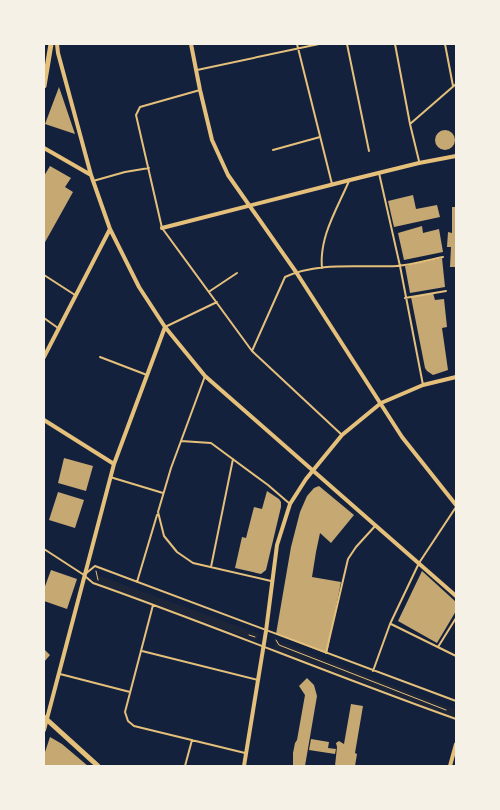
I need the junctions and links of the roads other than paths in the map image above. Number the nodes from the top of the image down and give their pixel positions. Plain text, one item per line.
1 (51, 44) edge
2 (57, 44) edge
3 (191, 44) edge
4 (297, 44) edge
5 (318, 44) edge
6 (346, 44) edge
7 (395, 44) edge
8 (445, 44) edge
9 (298, 48) junction
10 (197, 70) junction
11 (456, 84) edge
12 (44, 86) edge
13 (453, 87) junction
14 (200, 90) junction
15 (410, 124) junction
16 (320, 137) junction
17 (44, 148) edge
18 (273, 150) dead end
19 (369, 151) dead end
20 (456, 156) edge
21 (419, 163) junction
22 (149, 168) junction
23 (378, 173) junction
24 (91, 175) junction
25 (350, 180) junction
26 (93, 181) junction
27 (332, 185) junction
28 (250, 206) junction
29 (162, 228) junction
30 (110, 229) junction
31 (443, 258) dead end
32 (400, 266) junction
33 (322, 268) junction
34 (296, 272) junction
35 (237, 274) dead end
36 (44, 275) edge
37 (446, 291) dead end
38 (210, 292) junction
39 (75, 295) junction
40 (405, 298) junction
41 (217, 302) junction
42 (44, 318) edge
43 (165, 327) junction
44 (58, 328) junction
45 (252, 351) junction
46 (44, 357) edge
47 (100, 357) dead end
48 (147, 375) junction
49 (206, 376) junction
50 (456, 377) edge
51 (423, 385) junction
52 (381, 403) junction
53 (44, 420) edge
54 (342, 435) junction
55 (181, 441) junction
56 (233, 459) junction
57 (114, 464) junction
58 (314, 470) junction
59 (110, 477) junction
60 (163, 493) junction
61 (290, 504) junction
62 (456, 506) edge
63 (158, 512) junction
64 (376, 525) junction
65 (44, 549) edge
66 (419, 563) junction
67 (211, 567) junction
68 (84, 575) junction
69 (271, 581) junction
70 (137, 582) junction
71 (456, 596) edge
72 (153, 604) junction
73 (456, 618) edge
74 (390, 624) junction
75 (266, 631) junction
76 (263, 647) junction
77 (438, 647) junction
78 (142, 650) junction
79 (326, 653) junction
80 (456, 656) edge
81 (373, 671) junction
82 (58, 674) junction
83 (258, 680) junction
84 (130, 692) junction
85 (456, 701) edge
86 (45, 719) edge
87 (456, 719) edge
88 (44, 730) edge
89 (192, 740) junction
90 (456, 744) edge
91 (245, 753) junction
92 (451, 760) junction
93 (456, 763) edge
94 (98, 766) edge
95 (185, 766) edge
96 (244, 766) edge
97 (450, 766) edge

1 - 12 street
2 - 24 street
3 - 10 street
4 - 9 lane
5 - 9 lane
6 - 19 lane
7 - 15 lane
8 - 13 lane
9 - 10 lane
9 - 16 lane
10 - 14 street
11 - 13 lane
13 - 15 lane
14 - 22 lane
14 - 28 street
15 - 21 lane
16 - 18 lane
16 - 27 lane
17 - 24 street
20 - 21 street
21 - 23 street
22 - 26 lane
22 - 29 lane
23 - 25 street
23 - 32 lane
24 - 26 street
25 - 27 street
25 - 33 lane
26 - 30 street
27 - 28 street
28 - 29 street
28 - 34 street
29 - 38 lane
30 - 39 street
30 - 43 street
31 - 32 lane
32 - 33 lane
32 - 40 lane
33 - 34 lane
34 - 45 lane
34 - 52 street
35 - 38 lane
36 - 39 lane
37 - 40 lane
38 - 41 lane
39 - 44 street
40 - 51 lane
41 - 43 lane
41 - 45 lane
42 - 44 lane
43 - 48 street
43 - 49 street
44 - 46 street
45 - 54 lane
47 - 48 lane
48 - 57 street
49 - 55 lane
49 - 58 street
50 - 51 street
51 - 52 street
52 - 54 street
52 - 62 street
53 - 57 street
54 - 58 street
55 - 56 lane
55 - 60 lane
56 - 61 lane
56 - 67 lane
57 - 59 street
58 - 61 street
58 - 64 street
59 - 60 lane
59 - 68 street
60 - 63 lane
61 - 69 street
62 - 66 lane
63 - 67 lane
63 - 70 lane
64 - 66 street
64 - 79 lane
65 - 68 lane
66 - 71 street
66 - 74 lane
67 - 69 lane
68 - 70 lane
68 - 72 lane
68 - 82 street
69 - 75 street
70 - 75 lane
72 - 76 lane
72 - 78 lane
73 - 77 lane
74 - 77 lane
74 - 81 lane
75 - 76 street
75 - 79 lane
76 - 83 street
76 - 87 lane
77 - 80 lane
78 - 83 lane
78 - 84 lane
79 - 81 lane
81 - 85 lane
82 - 84 lane
82 - 86 street
83 - 91 street
84 - 89 lane
86 - 88 street
86 - 94 street
89 - 91 lane
89 - 95 lane
90 - 92 street
91 - 96 street
92 - 93 lane
92 - 97 street

